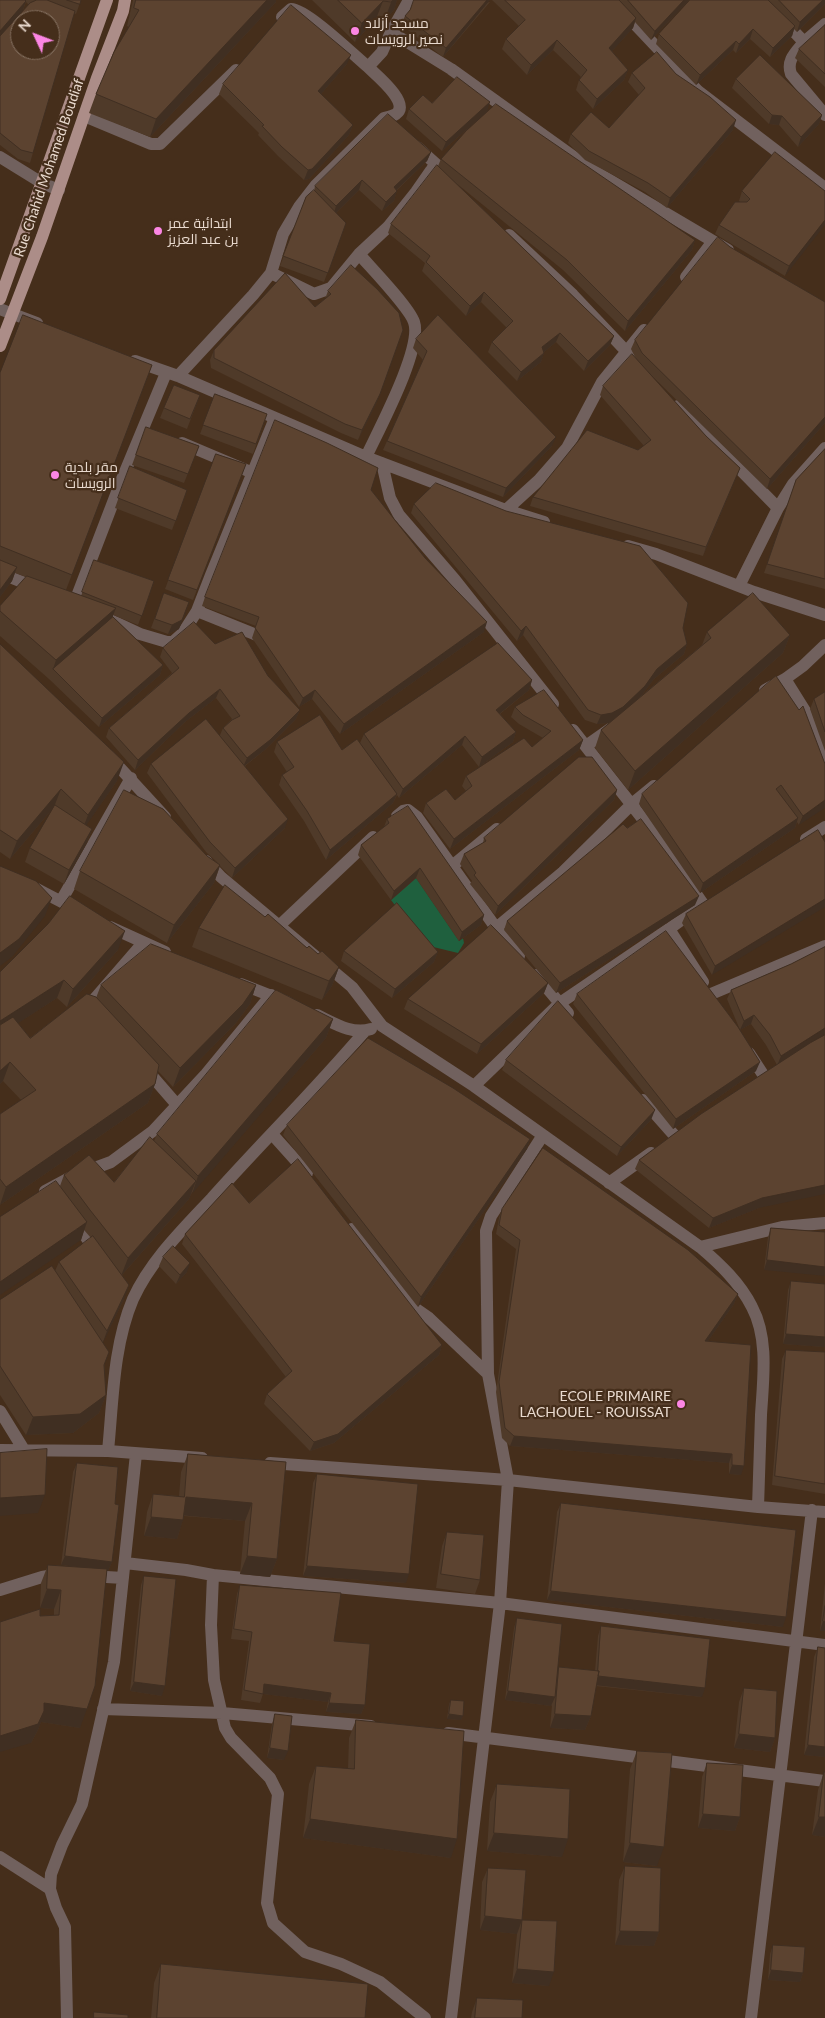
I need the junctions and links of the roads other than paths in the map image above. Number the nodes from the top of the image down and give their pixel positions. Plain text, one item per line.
1 (106, 0) edge
2 (125, 0) edge
3 (409, 0) edge
4 (612, 0) edge
5 (764, 0) edge
6 (276, 24) edge
7 (825, 24) edge
8 (391, 32) junction
9 (804, 42) junction
10 (246, 58) edge
11 (368, 67) junction
12 (825, 115) edge
13 (84, 116) junction
14 (384, 118) junction
15 (397, 129) edge
16 (410, 141) edge
17 (0, 157) edge
18 (437, 164) junction
19 (42, 183) junction
20 (454, 187) edge
21 (825, 188) edge
22 (58, 190) junction
23 (503, 230) edge
24 (713, 241) junction
25 (359, 254) junction
26 (736, 254) edge
27 (271, 273) junction
28 (680, 284) edge
29 (0, 299) edge
30 (0, 309) edge
31 (12, 314) junction
32 (651, 321) edge
33 (49, 327) edge
34 (0, 346) edge
35 (627, 352) junction
36 (122, 355) edge
37 (172, 374) junction
38 (651, 378) edge
39 (667, 395) edge
40 (275, 418) junction
41 (171, 439) edge
42 (825, 448) edge
43 (366, 457) junction
44 (382, 463) junction
45 (253, 473) junction
46 (390, 498) junction
47 (375, 503) edge
48 (778, 508) junction
49 (506, 510) junction
50 (558, 526) edge
51 (620, 544) edge
52 (0, 573) edge
53 (740, 586) junction
54 (49, 592) edge
55 (754, 592) junction
56 (74, 604) edge
57 (743, 605) edge
58 (197, 611) junction
59 (825, 614) edge
60 (99, 615) edge
61 (280, 644) edge
62 (825, 645) edge
63 (785, 679) junction
64 (754, 700) edge
65 (624, 719) edge
66 (99, 746) edge
67 (587, 752) junction
68 (825, 765) edge
69 (667, 775) edge
70 (131, 778) junction
71 (632, 804) junction
72 (510, 818) edge
73 (825, 827) edge
74 (175, 828) edge
75 (794, 847) edge
76 (201, 855) edge
77 (451, 866) junction
78 (26, 883) edge
79 (63, 906) junction
80 (280, 925) junction
81 (496, 928) junction
82 (669, 930) junction
83 (143, 943) junction
84 (825, 946) edge
85 (176, 958) edge
86 (227, 979) edge
87 (271, 995) junction
88 (560, 1003) junction
89 (106, 1024) edge
90 (577, 1024) edge
91 (382, 1026) junction
92 (365, 1031) junction
93 (743, 1043) edge
94 (138, 1061) edge
95 (764, 1076) edge
96 (474, 1086) junction
97 (637, 1092) edge
98 (178, 1106) junction
99 (272, 1134) junction
100 (543, 1135) junction
101 (312, 1180) edge
102 (609, 1183) junction
103 (33, 1199) edge
104 (66, 1211) edge
105 (342, 1216) edge
106 (825, 1223) edge
107 (700, 1247) junction
108 (106, 1263) edge
109 (122, 1285) edge
110 (133, 1300) junction
111 (488, 1374) junction
112 (0, 1411) edge
113 (0, 1450) edge
114 (24, 1450) junction
115 (108, 1452) junction
116 (136, 1454) junction
117 (214, 1459) edge
118 (254, 1462) edge
119 (508, 1480) junction
120 (758, 1507) junction
121 (812, 1510) junction
122 (825, 1512) edge
123 (125, 1563) junction
124 (213, 1575) junction
125 (123, 1578) junction
126 (0, 1590) edge
127 (500, 1603) junction
128 (796, 1643) junction
129 (825, 1646) edge
130 (103, 1709) junction
131 (222, 1713) junction
132 (387, 1728) edge
133 (436, 1732) edge
134 (485, 1737) junction
135 (780, 1775) junction
136 (825, 1781) edge
137 (0, 1857) edge
138 (50, 1889) junction
139 (67, 2018) edge
140 (425, 2018) edge
141 (451, 2018) edge
142 (751, 2018) edge

1 - 19 main road, Rue Chahid Mohamed Boudiaf
2 - 13 main road, Rue Chahid Mohamed Boudiaf
3 - 8 street
4 - 21 street
5 - 9 street
6 - 11 street
7 - 9 street
8 - 11 street
8 - 24 street
9 - 12 street
10 - 13 street
11 - 14 street
13 - 22 main road, Rue Chahid Mohamed Boudiaf
14 - 15 street
14 - 27 street
16 - 18 street
17 - 19 street
18 - 20 street
18 - 25 street
19 - 22 street
19 - 29 main road, Rue Chahid Mohamed Boudiaf
22 - 31 main road, Rue Chahid Mohamed Boudiaf
23 - 35 street
24 - 26 street
24 - 28 street
25 - 27 street
25 - 43 street
27 - 37 street
30 - 31 street
31 - 33 street
31 - 34 main road, Rue Chahid Mohamed Boudiaf
32 - 35 street
35 - 38 street
35 - 49 street
36 - 37 street
37 - 40 street
37 - 56 street
39 - 48 street
40 - 43 street
40 - 45 street
41 - 45 street
42 - 48 street
43 - 44 street
44 - 46 street
44 - 49 street
45 - 58 street
46 - 47 street
46 - 67 street
48 - 53 street
49 - 50 street
51 - 53 street
52 - 54 street
53 - 55 street
55 - 57 street
55 - 59 street
58 - 60 street
58 - 61 street
62 - 63 street
63 - 64 street
63 - 68 street
65 - 67 street
66 - 70 street
67 - 71 street
69 - 71 street
70 - 74 street
70 - 79 street
71 - 81 street
71 - 82 street
72 - 77 street
73 - 75 street
76 - 80 street
77 - 80 street
77 - 81 street
78 - 79 street
79 - 83 street
80 - 91 street
81 - 88 street
82 - 84 street
82 - 88 street
83 - 85 street
83 - 89 street
86 - 87 street
87 - 92 street
87 - 98 street
88 - 90 street
88 - 96 street
91 - 92 street
91 - 96 street
92 - 99 street
93 - 95 street
94 - 98 street
96 - 100 street
97 - 102 street
98 - 103 street
99 - 101 street
99 - 110 street
100 - 102 street
100 - 111 street
102 - 107 street
104 - 108 street
105 - 111 street
106 - 107 street
107 - 120 street
109 - 110 street
110 - 115 street
111 - 119 street
112 - 114 street
113 - 114 street
114 - 115 street
115 - 116 street
116 - 117 street
116 - 123 street
118 - 119 street
119 - 120 street
119 - 127 street
120 - 121 street
121 - 122 street
121 - 128 street
123 - 124 street
123 - 125 street
124 - 127 street
124 - 131 street
125 - 126 street
125 - 130 street
127 - 128 street
127 - 134 street
128 - 129 street
128 - 135 street
130 - 131 street
130 - 138 street
131 - 132 street
131 - 140 street
133 - 134 street
134 - 135 street
134 - 141 street
135 - 136 street
135 - 142 street
137 - 138 street
138 - 139 street

